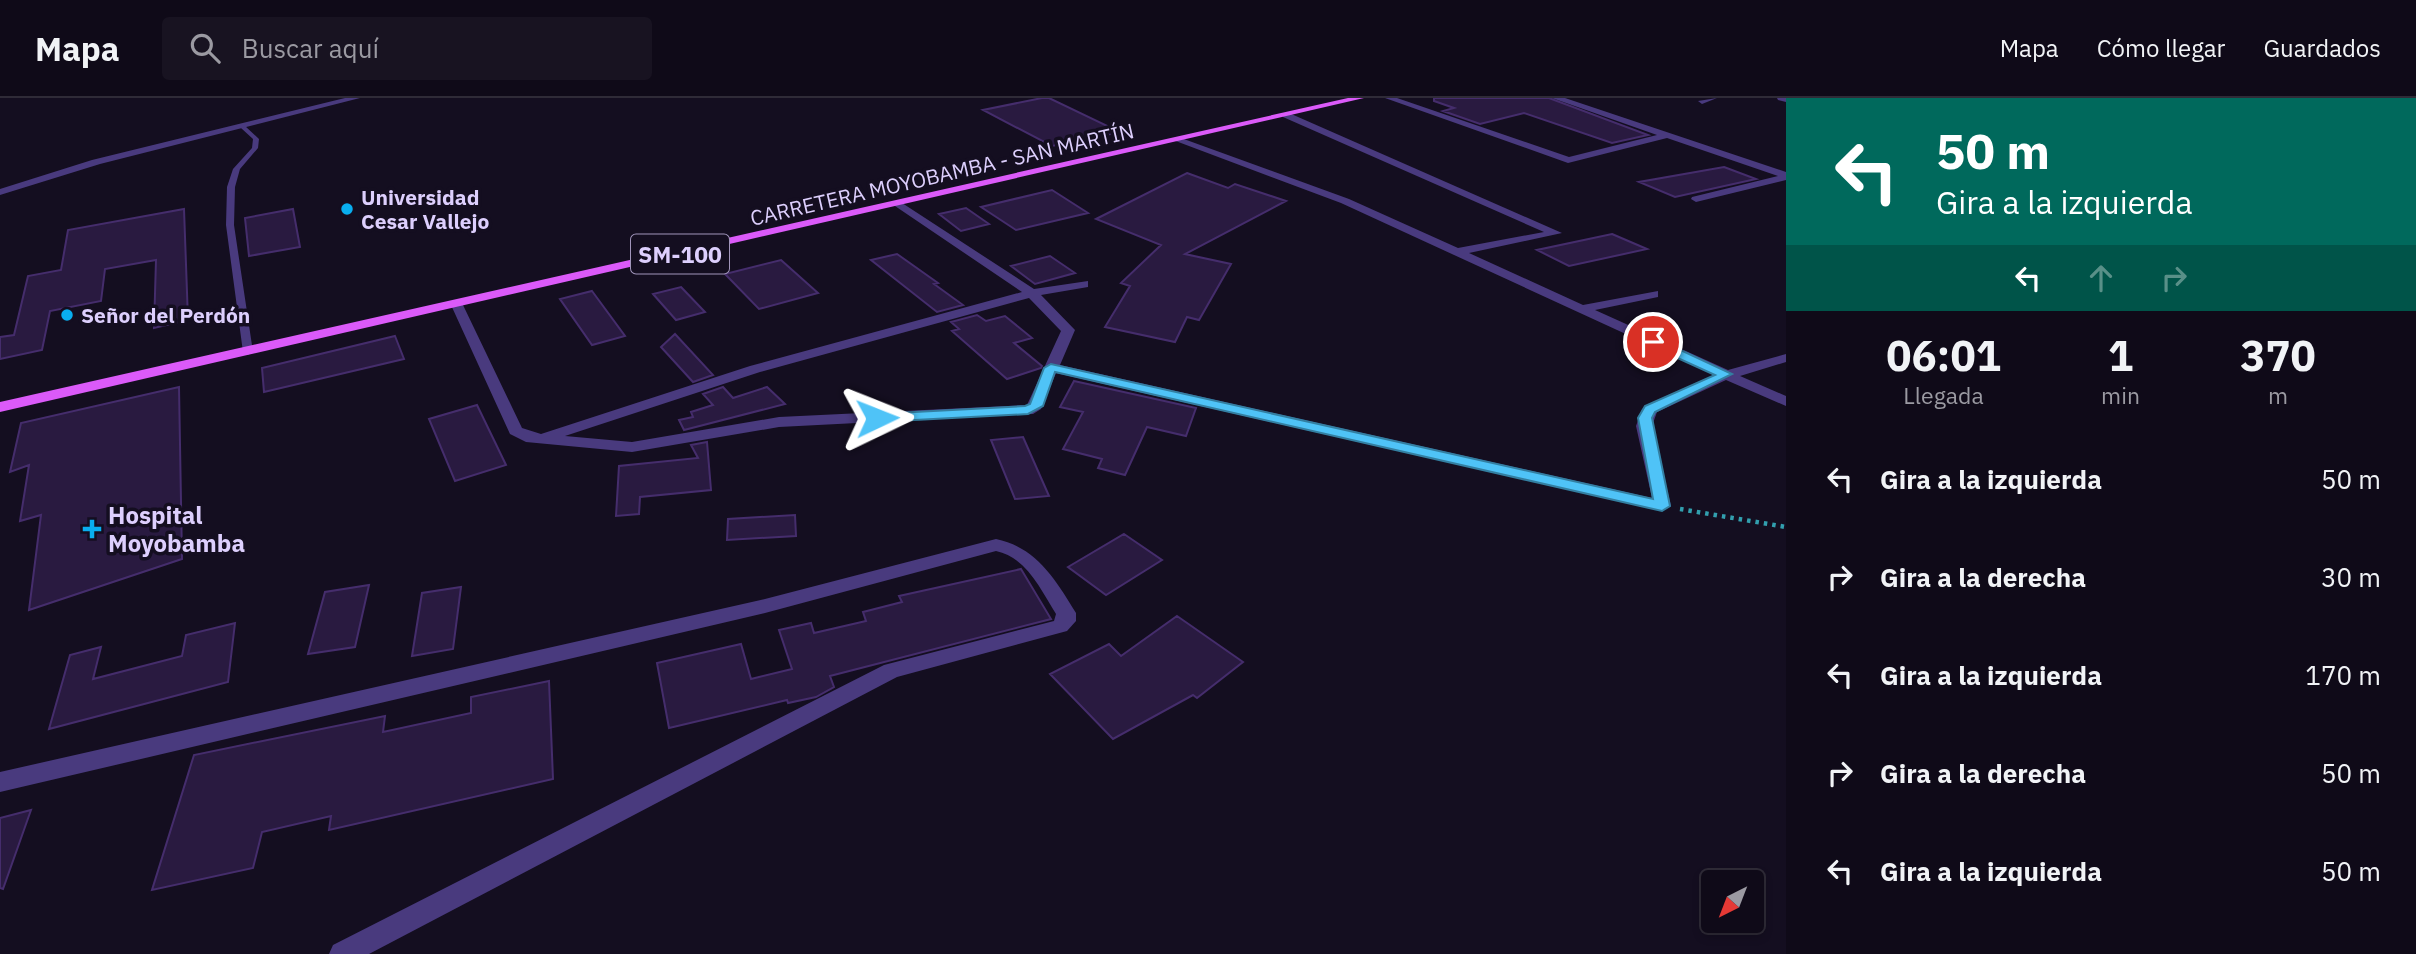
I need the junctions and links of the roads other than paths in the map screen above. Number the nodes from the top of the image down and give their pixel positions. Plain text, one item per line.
1 (356, 98) edge
2 (1360, 98) edge
3 (1390, 98) edge
4 (1556, 98) edge
5 (1713, 98) edge
6 (1781, 98) edge
7 (1786, 100) edge
8 (1702, 101) dead end
9 (1286, 115) junction
10 (243, 127) junction
11 (1669, 135) junction
12 (1178, 140) junction
13 (1786, 176) edge
14 (0, 191) edge
15 (1696, 199) dead end
16 (899, 204) junction
17 (1455, 252) junction
18 (1084, 284) dead end
19 (1032, 293) junction
20 (1653, 294) dead end
21 (457, 305) junction
22 (1580, 309) junction
23 (248, 352) junction
24 (1786, 359) edge
25 (1051, 368) junction
26 (1726, 374) junction
27 (1786, 402) edge
28 (0, 407) edge
29 (540, 439) junction
30 (0, 782) edge
31 (342, 954) edge

1 - 10 street
2 - 9 main road, CARRETERA MOYOBAMBA - SAN MARTÍN / SM-100
3 - 11 street
4 - 11 street
5 - 8 street
6 - 7 street
9 - 12 main road, CARRETERA MOYOBAMBA - SAN MARTÍN / SM-100
9 - 17 street
10 - 14 street
10 - 23 lane
11 - 13 street
12 - 16 main road, CARRETERA MOYOBAMBA - SAN MARTÍN / SM-100
12 - 17 street
13 - 15 street
16 - 19 street
16 - 21 main road, CARRETERA MOYOBAMBA - SAN MARTÍN / SM-100
17 - 22 street
18 - 19 street
19 - 25 street
19 - 29 street
20 - 22 street
21 - 23 main road, CARRETERA MOYOBAMBA - SAN MARTÍN / SM-100
21 - 29 street
22 - 26 street
23 - 28 main road, CARRETERA MOYOBAMBA - SAN MARTÍN / SM-100
24 - 26 street
25 - 26 street
25 - 29 street
26 - 27 street
30 - 31 street

